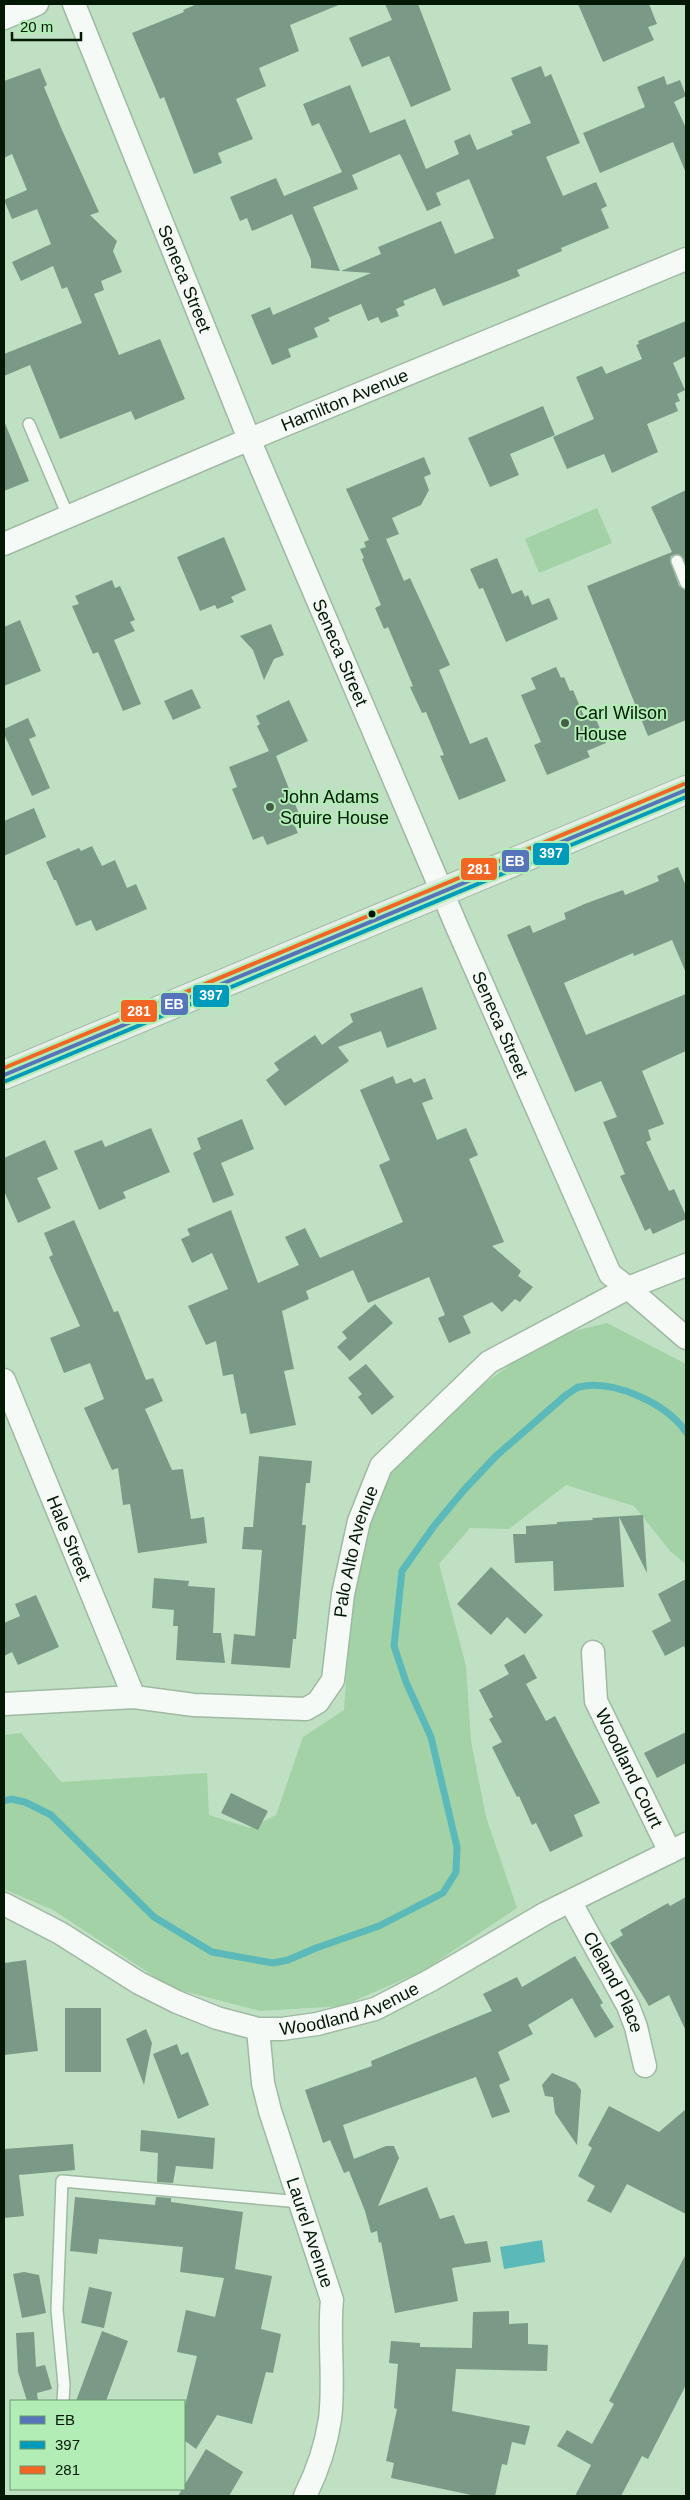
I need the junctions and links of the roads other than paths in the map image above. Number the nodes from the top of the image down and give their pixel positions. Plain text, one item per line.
1 (37, 4) edge
2 (74, 4) edge
3 (4, 18) edge
4 (686, 259) edge
5 (29, 424) dead end
6 (249, 439) junction
7 (68, 516) junction
8 (4, 544) edge
9 (677, 561) dead end
10 (686, 583) edge
11 (686, 790) edge
12 (443, 892) junction
13 (4, 1075) edge
14 (686, 1265) edge
15 (628, 1288) junction
16 (686, 1338) edge
17 (4, 1380) edge
18 (593, 1652) dead end
19 (134, 1697) junction
20 (4, 1704) edge
21 (678, 1848) edge
22 (570, 1903) junction
23 (4, 1904) edge
24 (258, 2029) junction
25 (645, 2066) dead end
26 (301, 2202) junction
27 (63, 2400) edge
28 (305, 2496) edge

1 - 3 street
2 - 6 street, Seneca Street
4 - 6 street, Hamilton Avenue
5 - 7 lane
6 - 7 street, Hamilton Avenue
6 - 12 street, Seneca Street
7 - 8 street, Hamilton Avenue
9 - 10 lane
11 - 12 main road
12 - 13 main road
12 - 15 street, Seneca Street
14 - 15 street, Palo Alto Avenue
15 - 16 street
15 - 19 street, Palo Alto Avenue
17 - 19 street, Hale Street
18 - 21 street, Woodland Court
19 - 20 street, Palo Alto Avenue
21 - 22 street, Woodland Avenue
22 - 24 street, Woodland Avenue
22 - 25 street, Cleland Place
23 - 24 street, Woodland Avenue
24 - 26 street, Laurel Avenue
26 - 27 lane
26 - 28 street, Laurel Avenue

